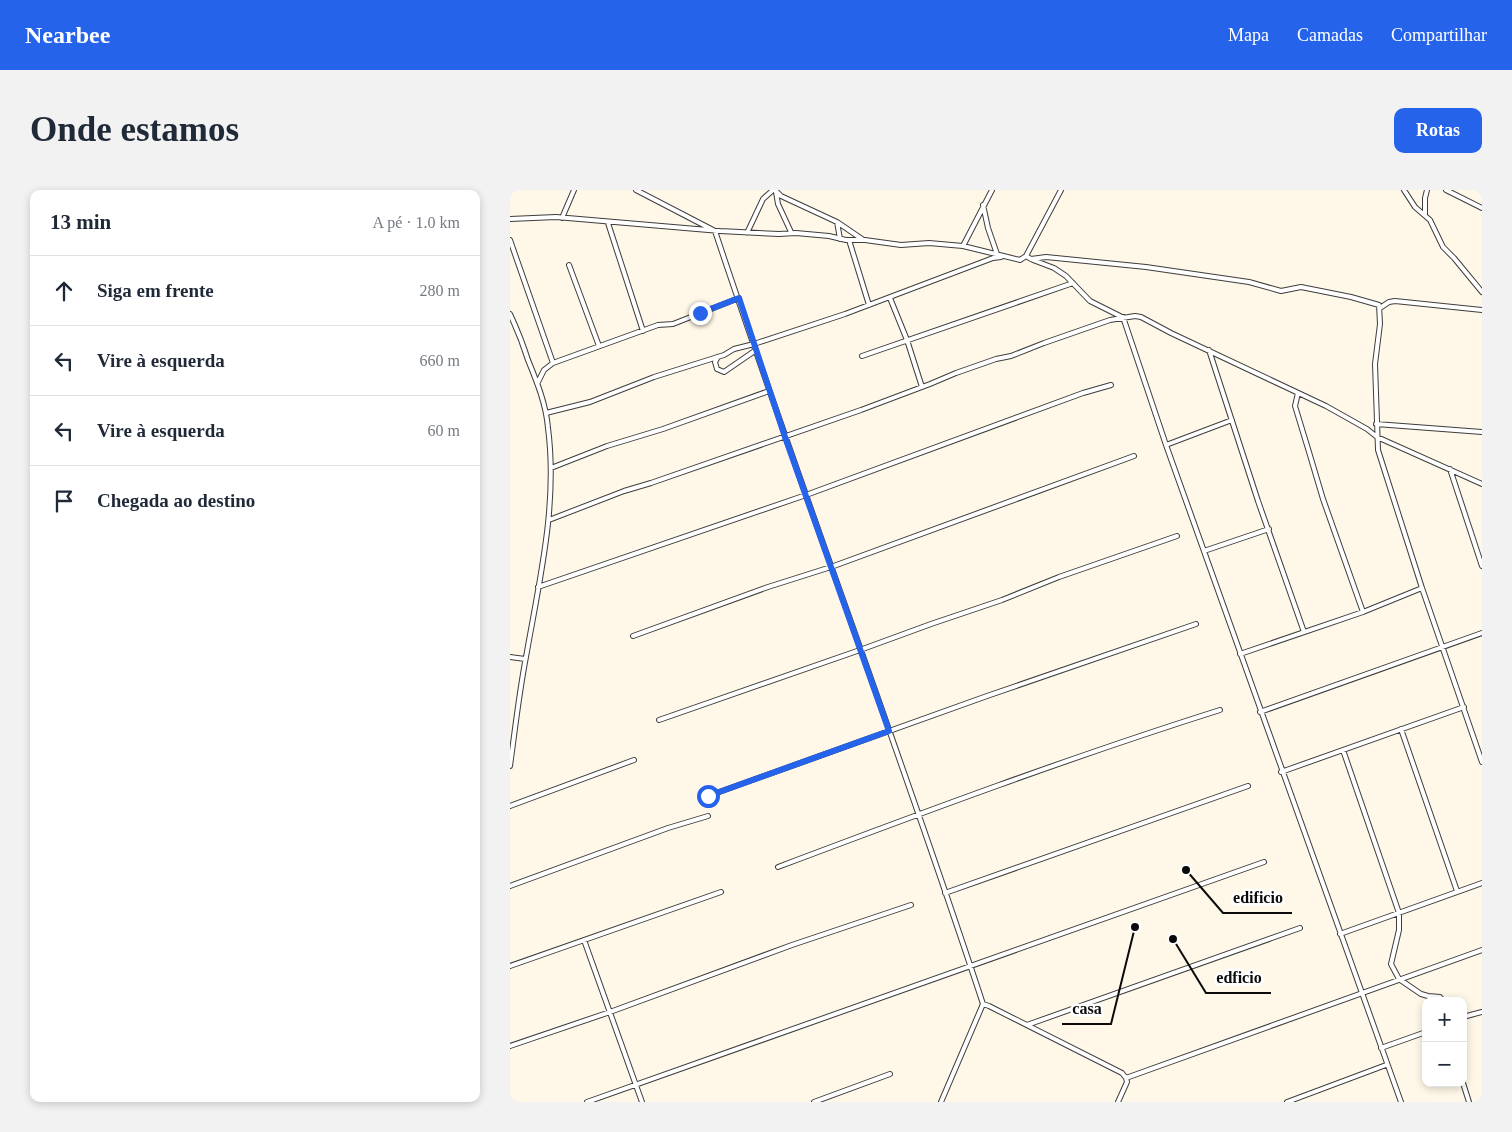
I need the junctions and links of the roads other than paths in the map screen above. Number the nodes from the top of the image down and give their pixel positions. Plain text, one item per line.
1 (574, 190) edge
2 (636, 190) edge
3 (773, 190) edge
4 (992, 190) edge
5 (1062, 190) edge
6 (1404, 190) edge
7 (1427, 190) edge
8 (1446, 190) edge
9 (983, 205) junction
10 (1482, 208) edge
11 (1427, 216) junction
12 (562, 218) junction
13 (510, 219) edge
14 (837, 222) junction
15 (608, 223) junction
16 (715, 231) junction
17 (791, 232) junction
18 (746, 233) junction
19 (840, 239) junction
20 (510, 240) edge
21 (849, 240) junction
22 (863, 240) junction
23 (963, 246) junction
24 (997, 254) junction
25 (1026, 256) junction
26 (1004, 257) junction
27 (1031, 259) junction
28 (569, 265) dead end
29 (1073, 284) junction
30 (1482, 292) edge
31 (739, 298) junction
32 (890, 298) junction
33 (869, 305) junction
34 (1380, 308) junction
35 (1482, 310) edge
36 (510, 314) edge
37 (1122, 317) junction
38 (643, 331) junction
39 (907, 340) junction
40 (754, 344) junction
41 (599, 346) junction
42 (756, 350) junction
43 (1209, 350) junction
44 (862, 356) dead end
45 (718, 357) junction
46 (553, 363) junction
47 (537, 383) junction
48 (1111, 385) dead end
49 (922, 388) junction
50 (770, 391) junction
51 (1298, 393) junction
52 (546, 414) junction
53 (1232, 420) junction
54 (1376, 424) junction
55 (1482, 432) edge
56 (785, 437) junction
57 (1377, 437) junction
58 (1166, 445) junction
59 (1134, 456) dead end
60 (551, 468) junction
61 (1450, 469) junction
62 (1482, 484) edge
63 (806, 495) junction
64 (549, 520) junction
65 (1268, 529) junction
66 (1177, 536) dead end
67 (1204, 551) junction
68 (831, 566) junction
69 (1482, 566) edge
70 (538, 587) junction
71 (1422, 588) junction
72 (1363, 612) junction
73 (1196, 624) dead end
74 (1304, 632) junction
75 (1482, 633) edge
76 (633, 636) dead end
77 (1442, 647) junction
78 (860, 650) junction
79 (1240, 654) junction
80 (510, 657) edge
81 (525, 659) junction
82 (1464, 707) junction
83 (1220, 710) dead end
84 (1260, 712) junction
85 (659, 720) dead end
86 (1401, 729) junction
87 (512, 731) edge
88 (889, 731) junction
89 (1342, 750) junction
90 (1481, 753) edge
91 (634, 760) dead end
92 (1482, 762) edge
93 (510, 766) edge
94 (1281, 772) junction
95 (1248, 786) dead end
96 (708, 796) dead end
97 (510, 806) edge
98 (918, 814) junction
99 (708, 816) dead end
100 (1264, 862) dead end
101 (778, 867) dead end
102 (1482, 883) edge
103 (510, 886) edge
104 (721, 892) dead end
105 (1457, 892) junction
106 (945, 893) junction
107 (910, 905) dead end
108 (1399, 913) junction
109 (1300, 928) dead end
110 (1340, 934) junction
111 (584, 940) junction
112 (1482, 950) edge
113 (970, 965) junction
114 (510, 966) edge
115 (1399, 979) junction
116 (1361, 993) junction
117 (1441, 997) edge
118 (983, 1004) junction
119 (610, 1012) junction
120 (1482, 1012) edge
121 (1467, 1017) edge
122 (1026, 1025) junction
123 (1422, 1033) edge
124 (510, 1046) edge
125 (1381, 1048) junction
126 (1386, 1065) junction
127 (890, 1074) dead end
128 (1126, 1078) junction
129 (636, 1085) junction
130 (1464, 1087) edge
131 (587, 1102) edge
132 (642, 1102) edge
133 (814, 1102) edge
134 (941, 1102) edge
135 (1118, 1102) edge
136 (1286, 1102) edge
137 (1400, 1102) edge
138 (1469, 1102) edge

1 - 12 street
2 - 16 street
3 - 14 street
3 - 17 street
3 - 18 street
4 - 9 street
5 - 25 street
6 - 11 street
7 - 11 street
8 - 10 street
9 - 23 street
9 - 24 street
11 - 30 street
12 - 13 street
12 - 15 street
14 - 19 street
14 - 22 street
15 - 16 street
15 - 38 street
16 - 18 street
16 - 31 street
17 - 18 street
17 - 19 street
19 - 21 street
20 - 46 street
21 - 22 street
21 - 33 street
22 - 23 street
23 - 24 street
24 - 26 street
25 - 26 street
25 - 27 street
26 - 32 street
27 - 29 street
27 - 34 street
28 - 41 street
29 - 37 street
29 - 39 street
31 - 38 street
31 - 40 street
32 - 33 street
32 - 39 street
33 - 40 street
34 - 35 street
34 - 54 street
36 - 47 street
37 - 43 street
37 - 49 street
37 - 58 street
38 - 41 street
39 - 44 street
39 - 49 street
40 - 42 street
40 - 45 street
41 - 46 street
42 - 45 street
42 - 50 street
43 - 51 street
43 - 53 street
45 - 52 street
46 - 47 street
47 - 52 street
48 - 63 street
49 - 56 street
50 - 56 street
50 - 60 street
51 - 57 street
51 - 72 street
52 - 60 street
53 - 58 street
53 - 65 street
54 - 55 street
54 - 57 street
56 - 63 street
56 - 64 street
57 - 61 street
57 - 71 street
58 - 67 street
59 - 68 street
60 - 64 street
61 - 62 street
61 - 69 street
63 - 68 street
63 - 70 street
64 - 70 street
65 - 67 street
65 - 74 street
66 - 78 street
67 - 79 street
68 - 76 street
68 - 78 street
70 - 81 street
71 - 72 street
71 - 77 street
72 - 74 street
73 - 88 street
74 - 79 street
75 - 77 street
77 - 82 street
77 - 84 street
78 - 85 street
78 - 88 street
79 - 84 street
80 - 81 street
81 - 87 street
82 - 86 street
82 - 90 street
83 - 98 street
84 - 94 street
86 - 89 street
86 - 105 street
87 - 93 street
88 - 96 street
88 - 98 street
89 - 94 street
89 - 108 street
90 - 92 street
91 - 97 street
94 - 110 street
95 - 106 street
98 - 101 street
98 - 106 street
99 - 103 street
100 - 113 street
102 - 105 street
104 - 111 street
105 - 108 street
106 - 113 street
107 - 119 street
108 - 110 street
108 - 115 street
109 - 122 street
110 - 116 street
111 - 114 street
111 - 119 street
112 - 115 street
113 - 118 street
113 - 129 street
115 - 116 street
115 - 117 street
116 - 125 street
116 - 128 street
118 - 122 street
118 - 134 street
119 - 124 street
119 - 129 street
120 - 121 street
122 - 128 street
123 - 125 street
125 - 126 street
126 - 136 street
126 - 137 street
127 - 133 street
128 - 135 street
129 - 131 street
129 - 132 street
130 - 138 street

